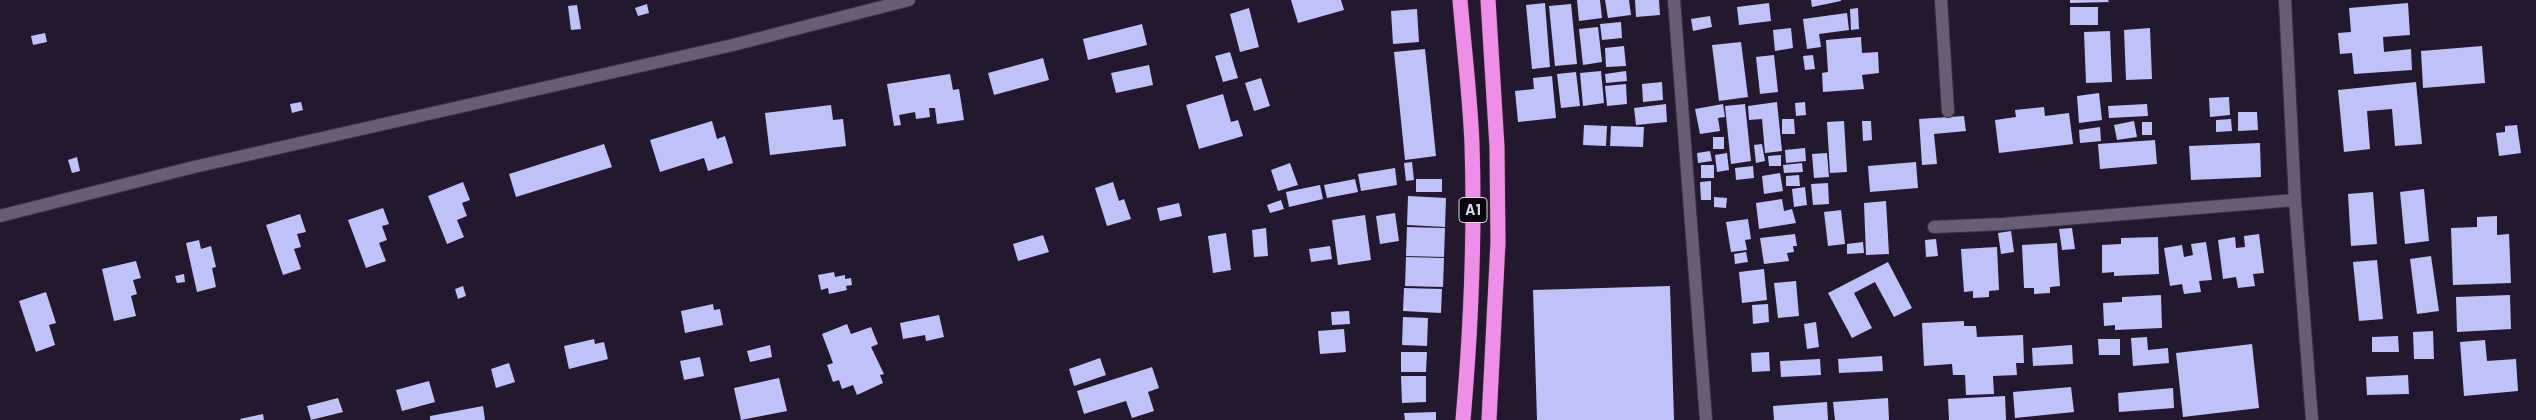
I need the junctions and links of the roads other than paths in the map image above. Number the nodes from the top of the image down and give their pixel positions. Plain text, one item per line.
1 (909, 0) edge
2 (1460, 0) edge
3 (1488, 0) edge
4 (1674, 0) edge
5 (1941, 0) edge
6 (2285, 0) edge
7 (1948, 111) dead end
8 (2295, 200) junction
9 (0, 216) edge
10 (1934, 227) dead end
11 (1463, 420) edge
12 (1489, 420) edge
13 (1706, 420) edge
14 (2312, 420) edge

1 - 9 street
2 - 11 highway, A1
3 - 12 highway, A1
4 - 13 street
5 - 7 street
6 - 8 street
8 - 10 street
8 - 14 street

